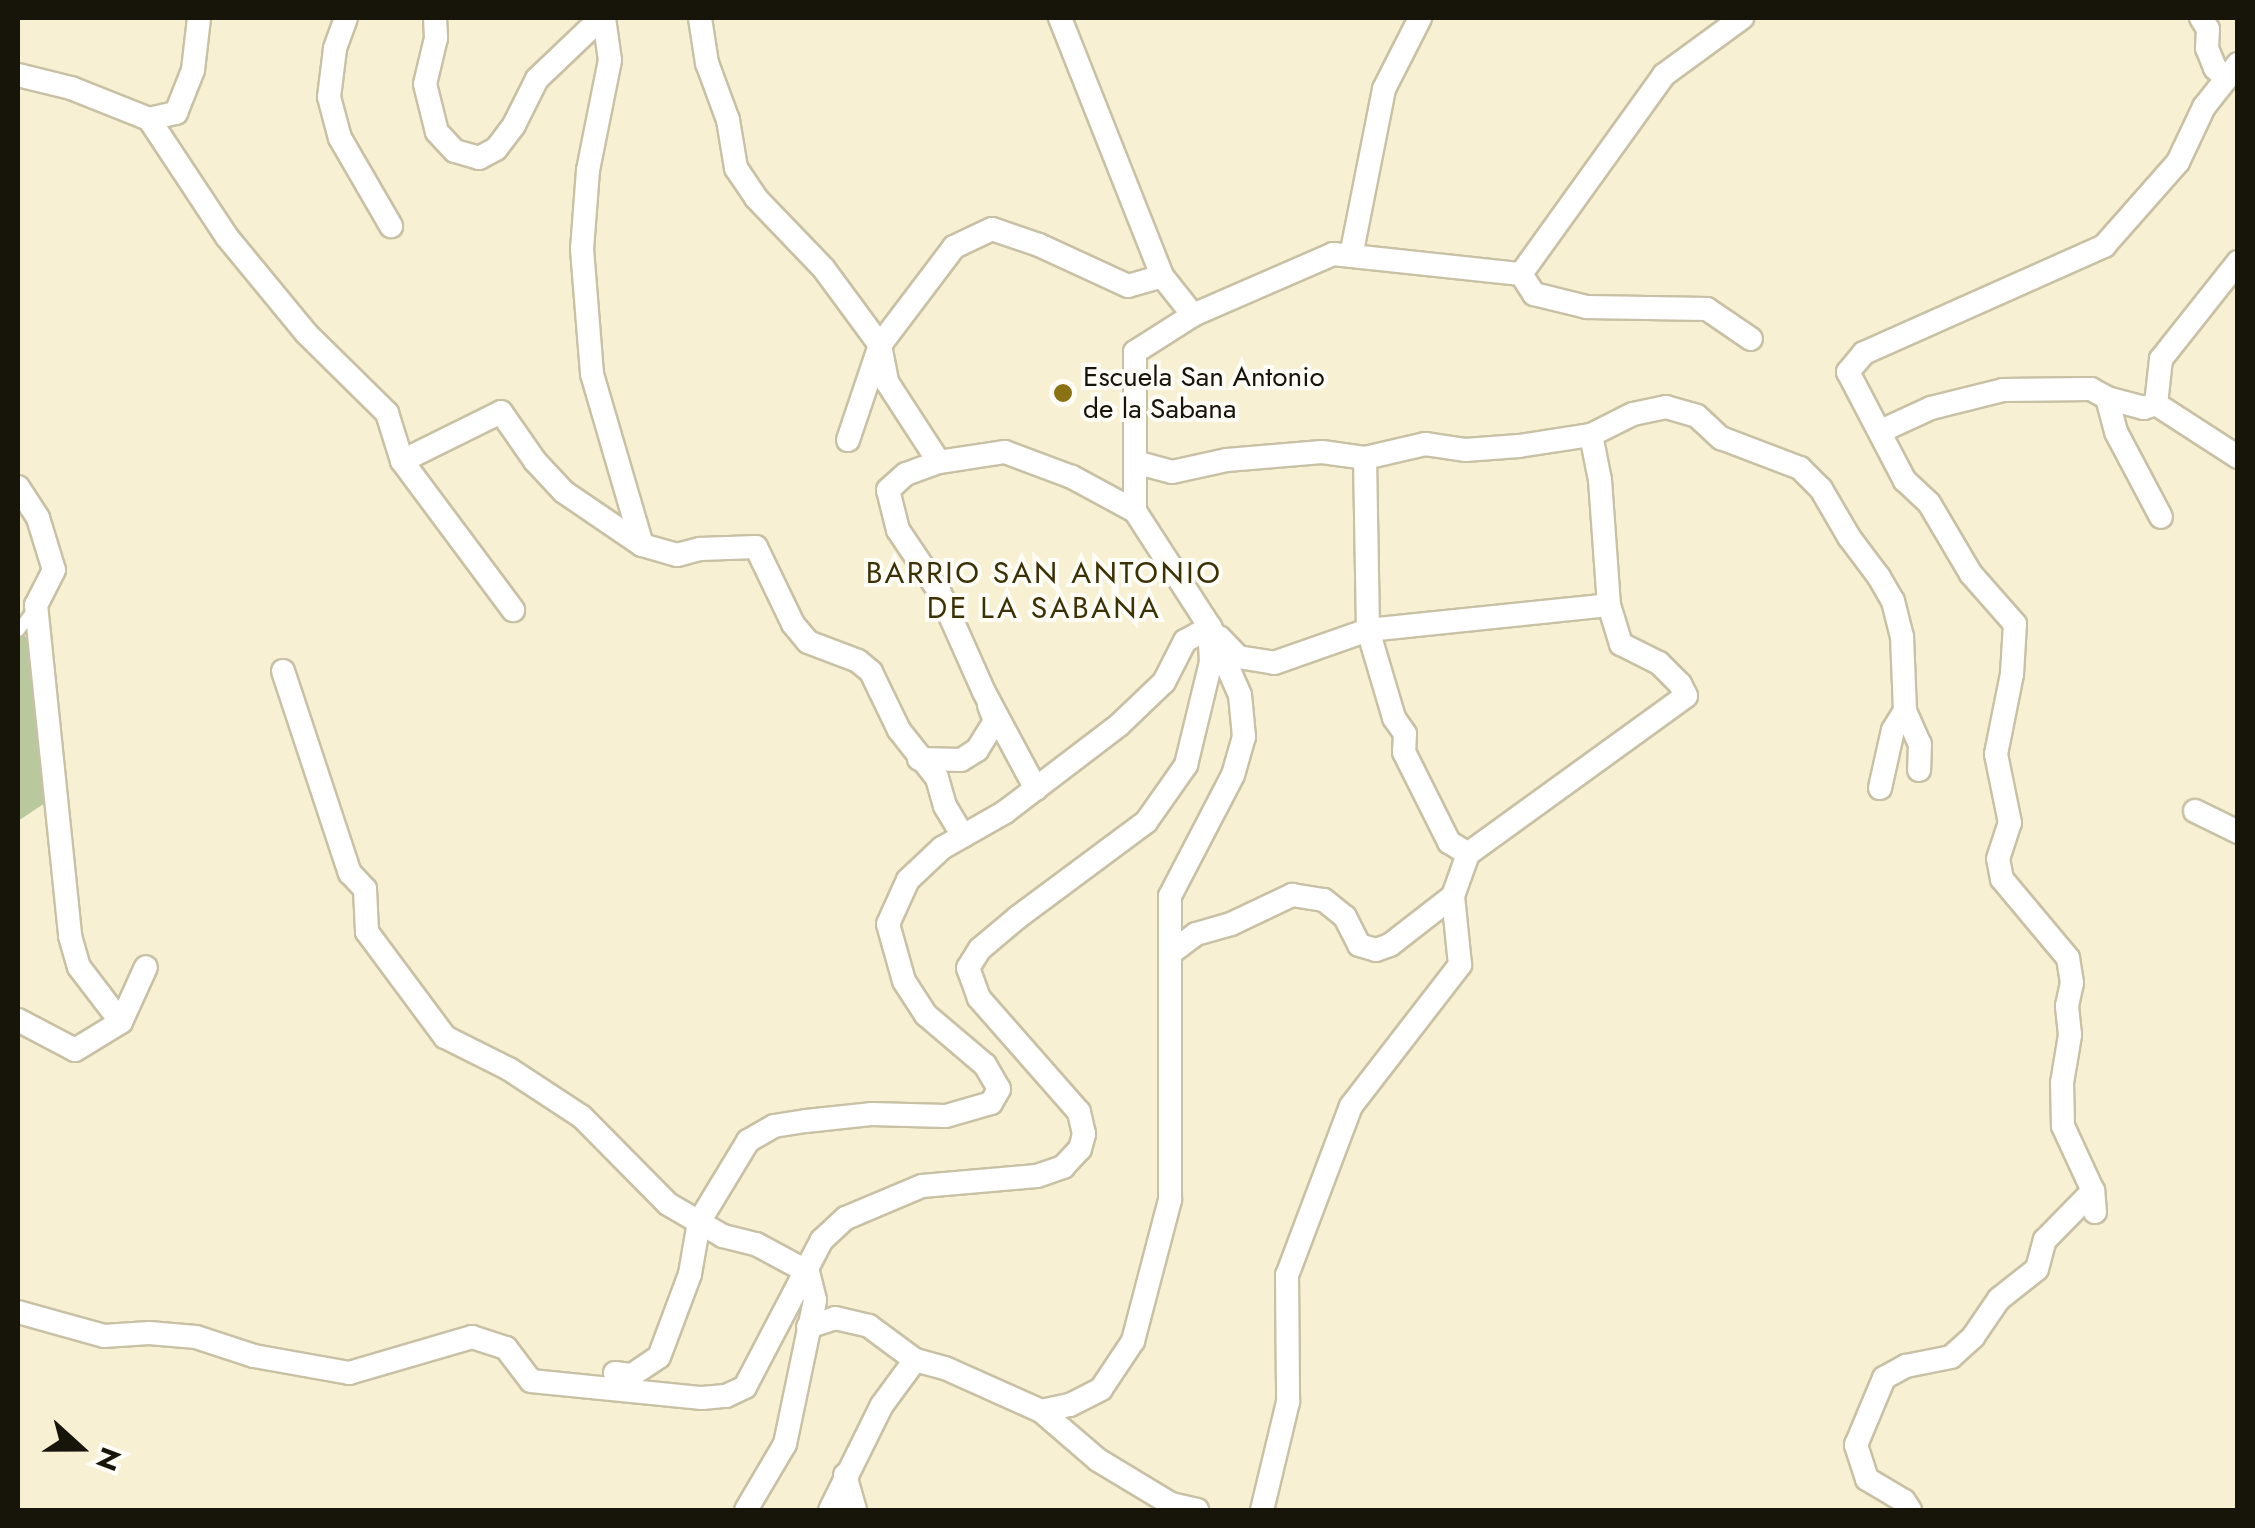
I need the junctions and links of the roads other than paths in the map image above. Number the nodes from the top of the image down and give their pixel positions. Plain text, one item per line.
1 (200, 18) edge
2 (346, 18) edge
3 (435, 18) edge
4 (602, 18) edge
5 (700, 18) edge
6 (1060, 18) edge
7 (1420, 18) edge
8 (2201, 18) edge
9 (1729, 22) edge
10 (2232, 71) edge
11 (18, 75) edge
12 (149, 119) junction
13 (391, 226) dead end
14 (1350, 256) junction
15 (2238, 262) edge
16 (1521, 274) junction
17 (1162, 276) junction
18 (1192, 315) junction
19 (1751, 339) dead end
20 (880, 344) junction
21 (2107, 398) junction
22 (2156, 404) junction
23 (1881, 431) junction
24 (1592, 434) junction
25 (848, 440) dead end
26 (2238, 457) edge
27 (1365, 458) junction
28 (402, 460) junction
29 (939, 462) junction
30 (1135, 462) junction
31 (18, 487) edge
32 (1135, 511) junction
33 (2161, 517) dead end
34 (642, 545) junction
35 (36, 605) junction
36 (1609, 605) junction
37 (513, 610) dead end
38 (1210, 627) junction
39 (18, 630) edge
40 (1368, 630) junction
41 (283, 670) dead end
42 (984, 692) junction
43 (1906, 711) junction
44 (919, 759) junction
45 (1919, 770) dead end
46 (1036, 788) junction
47 (1880, 788) dead end
48 (2196, 811) dead end
49 (2238, 832) edge
50 (963, 836) junction
51 (1468, 854) junction
52 (1453, 896) junction
53 (1172, 952) junction
54 (146, 967) dead end
55 (18, 1020) edge
56 (121, 1022) junction
57 (700, 1222) junction
58 (808, 1272) junction
59 (18, 1312) edge
60 (808, 1326) junction
61 (915, 1360) junction
62 (615, 1374) dead end
63 (1041, 1412) junction
64 (845, 1476) junction
65 (746, 1510) edge
66 (830, 1510) edge
67 (855, 1510) edge
68 (1197, 1510) edge
69 (1262, 1510) edge
70 (1910, 1510) edge

1 - 12 street
2 - 13 street
3 - 4 street
4 - 34 street
5 - 20 street
6 - 17 street
7 - 14 street
8 - 10 street
9 - 16 street
10 - 23 street
11 - 12 street
12 - 28 street
14 - 16 street
14 - 18 street
15 - 22 street
16 - 19 street
17 - 18 street
17 - 20 street
18 - 30 street
20 - 25 street
20 - 29 street
21 - 22 street
21 - 23 street
21 - 33 street
22 - 26 street
23 - 70 street
24 - 27 street
24 - 36 street
24 - 43 street
27 - 30 street
27 - 40 street
28 - 34 street
28 - 37 street
29 - 32 street
29 - 42 street
30 - 32 street
31 - 35 street
32 - 38 street
34 - 44 street
35 - 39 lane
35 - 56 street
36 - 40 street
36 - 51 street
38 - 40 street
38 - 46 street
38 - 53 street
38 - 58 street
40 - 51 street
41 - 57 street
42 - 44 street
42 - 46 street
43 - 45 street
43 - 47 street
44 - 50 street
46 - 50 street
48 - 49 street
50 - 57 street
51 - 52 street
52 - 53 street
52 - 69 street
53 - 63 street
54 - 56 street
55 - 56 street
57 - 58 street
57 - 62 street
58 - 59 street
58 - 60 street
60 - 61 street
60 - 65 street
61 - 63 street
61 - 64 street
63 - 68 street
64 - 66 street
64 - 67 street

